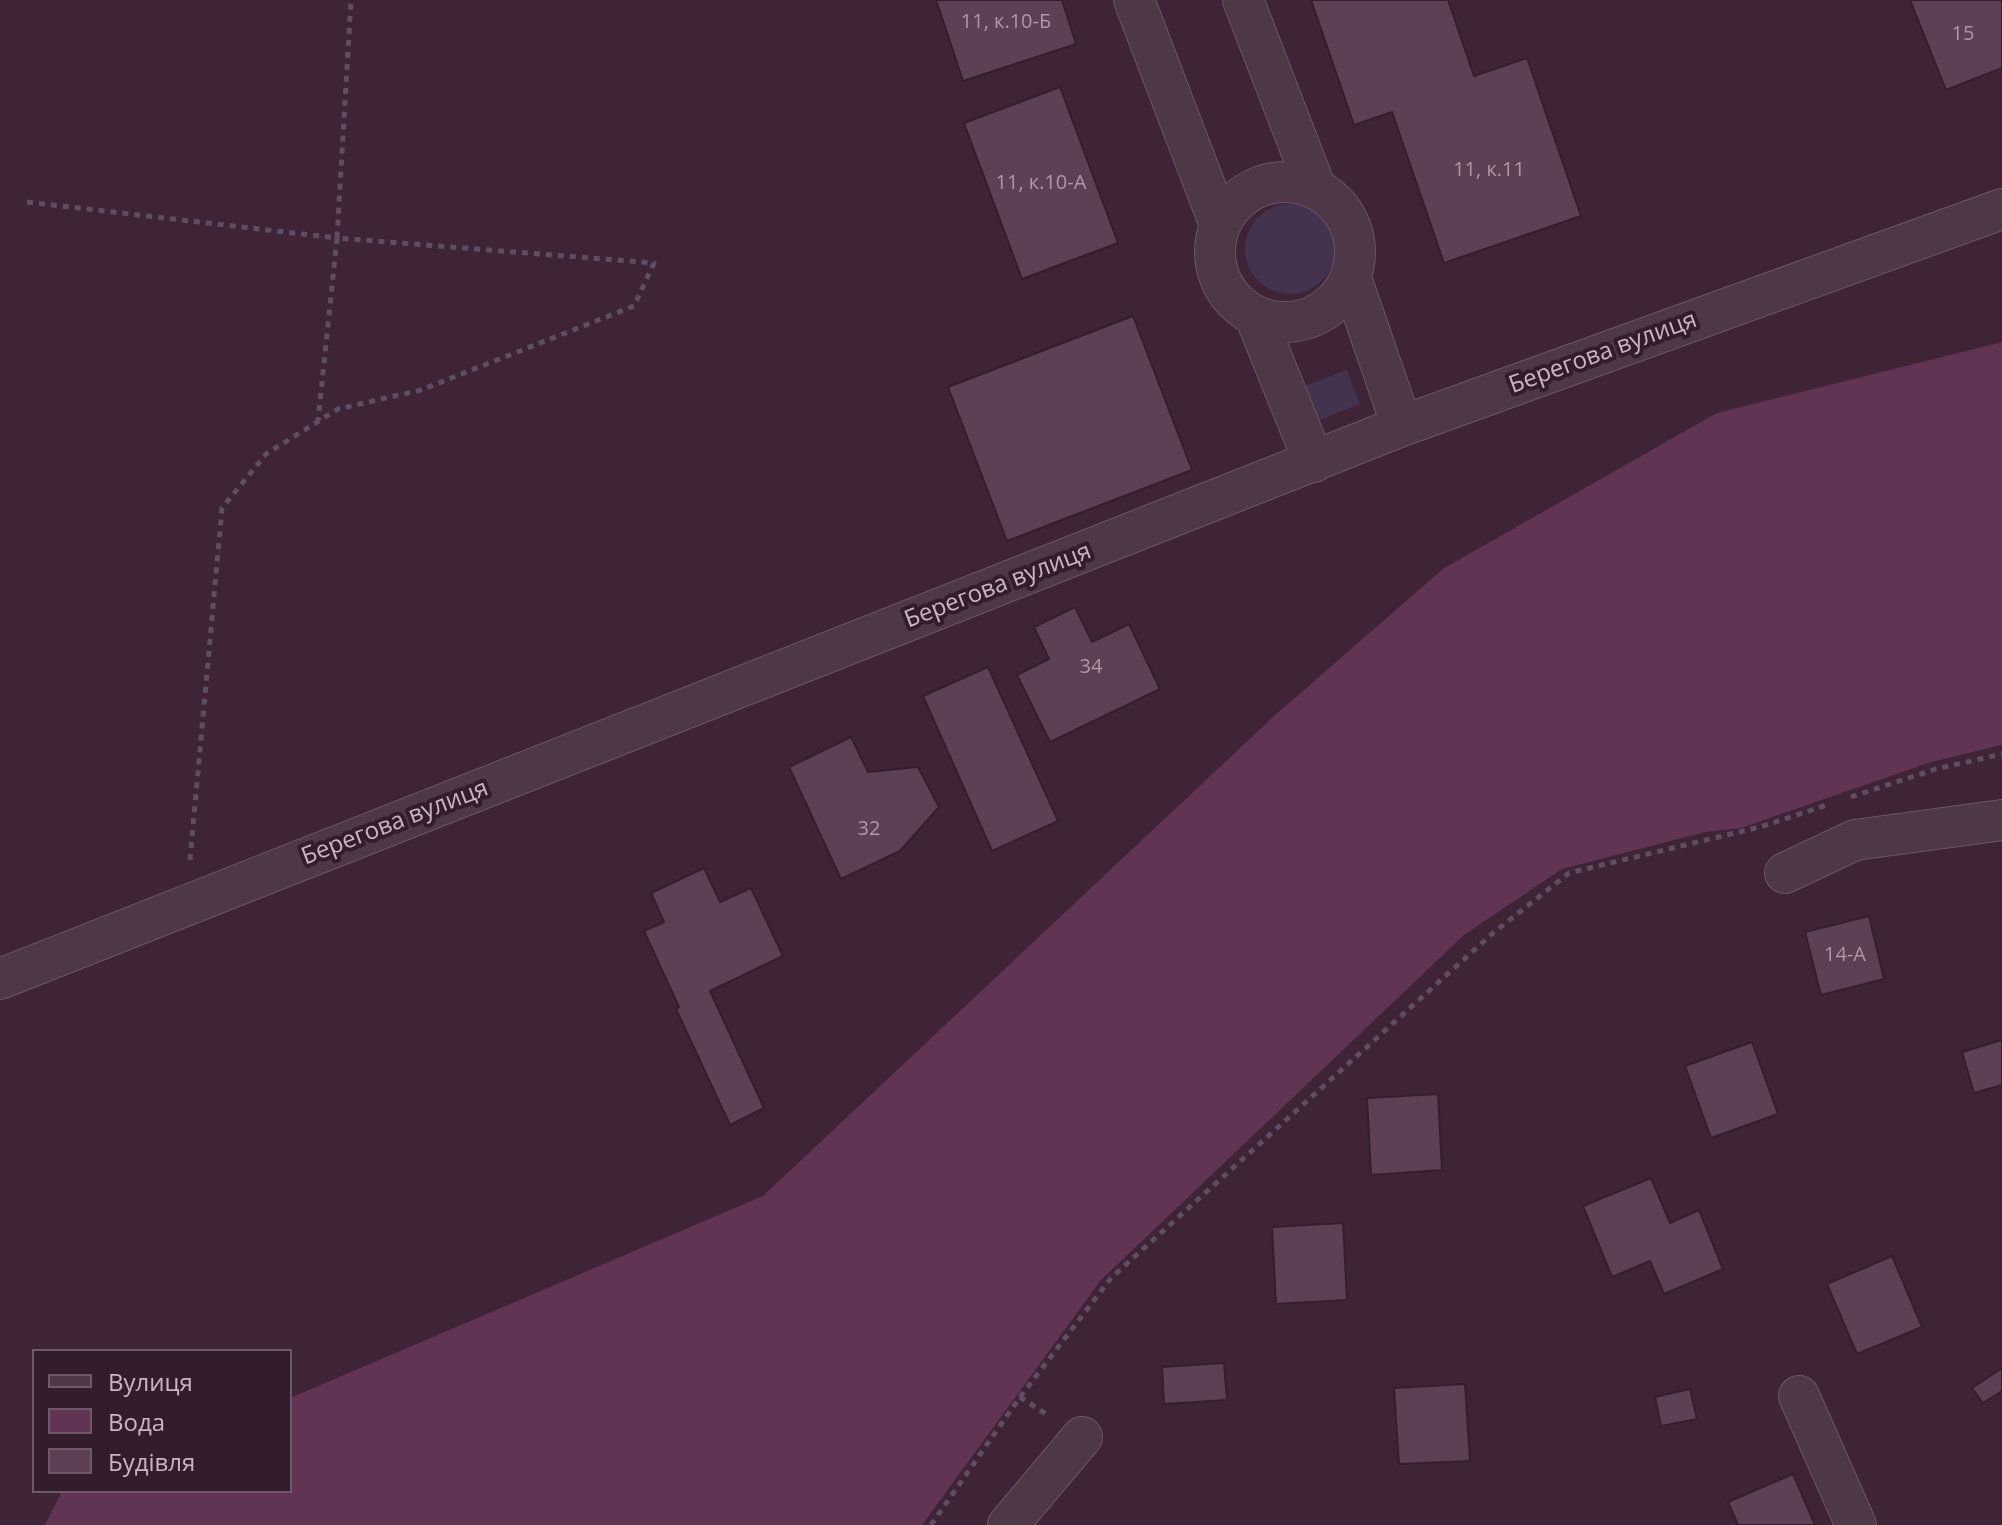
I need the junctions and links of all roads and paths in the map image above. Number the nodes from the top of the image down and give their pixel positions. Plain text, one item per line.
1 (351, 0) edge
2 (1134, 0) edge
3 (1243, 0) edge
4 (1316, 189) junction
5 (27, 202) dead end
6 (2002, 209) edge
7 (1220, 225) junction
8 (337, 238) junction
9 (1351, 278) junction
10 (1255, 316) junction
11 (318, 422) junction
12 (1402, 426) junction
13 (1314, 462) junction
14 (2002, 754) edge
15 (1848, 798) dead end
16 (1834, 803) dead end
17 (2002, 820) edge
18 (1785, 873) dead end
19 (186, 905) junction
20 (0, 979) edge
21 (1799, 1396) dead end
22 (1082, 1437) dead end
23 (931, 1525) edge
24 (1008, 1525) edge
25 (1856, 1525) edge

1 - 8 path
2 - 7 street
3 - 4 street
4 - 7 street
4 - 9 street
5 - 8 path
6 - 12 street, Берегова вулиця
7 - 10 street
8 - 11 path
8 - 11 path
9 - 10 street
9 - 12 street
10 - 13 street
11 - 19 path
12 - 13 street, Берегова вулиця
13 - 19 street, Берегова вулиця
14 - 15 path
16 - 23 path
17 - 18 street
19 - 20 street, Берегова вулиця
21 - 25 street
22 - 24 street

